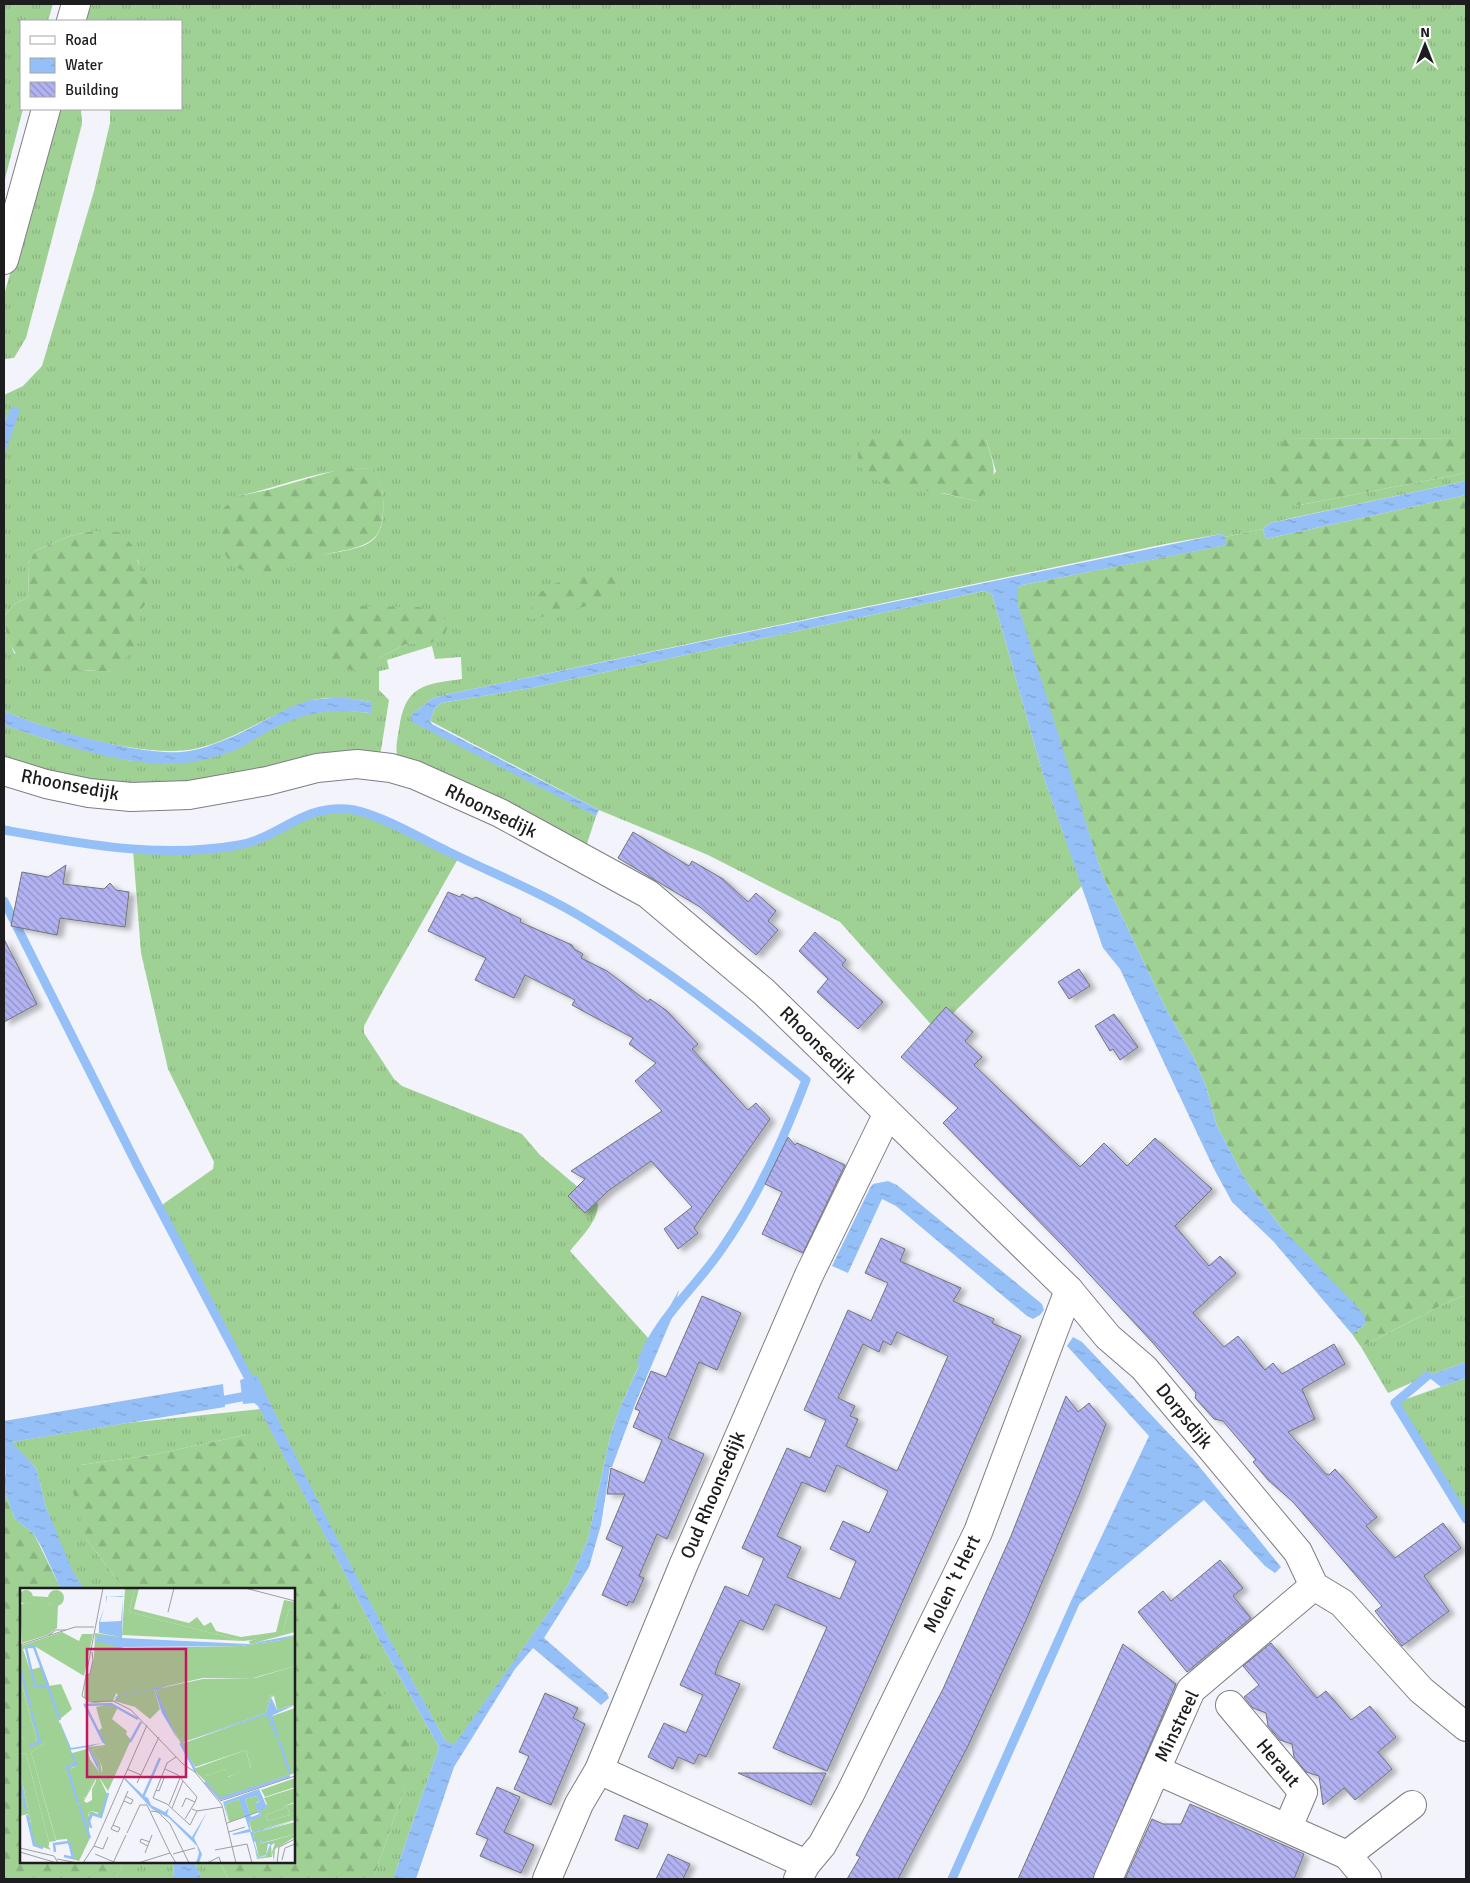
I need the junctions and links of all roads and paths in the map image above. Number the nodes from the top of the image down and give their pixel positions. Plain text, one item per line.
1 (76, 4) edge
2 (71, 20) edge
3 (46, 110) edge
4 (4, 260) edge
5 (4, 771) edge
6 (887, 1115) junction
7 (1068, 1290) junction
8 (1314, 1586) junction
9 (1230, 1705) dead end
10 (1466, 1727) edge
11 (599, 1770) junction
12 (1156, 1770) junction
13 (1412, 1804) dead end
14 (1288, 1827) junction
15 (1347, 1855) junction
16 (802, 1872) edge
17 (547, 1879) edge
18 (1108, 1879) edge
19 (1367, 1879) edge

1 - 2 street
3 - 4 street
5 - 6 street, Rhoonsedijk
6 - 7 street, Dorpsdijk
6 - 11 street, Oud Rhoonsedijk
7 - 8 street, Dorpsdijk
7 - 16 street, Molen 't Hert
8 - 10 street
8 - 12 street, Minstreel
9 - 14 street, Heraut
11 - 16 street, Molen 't Hert
11 - 17 street, Oud Rhoonsedijk
12 - 14 street
12 - 18 street, Minstreel
13 - 15 street
14 - 15 street
15 - 19 street

